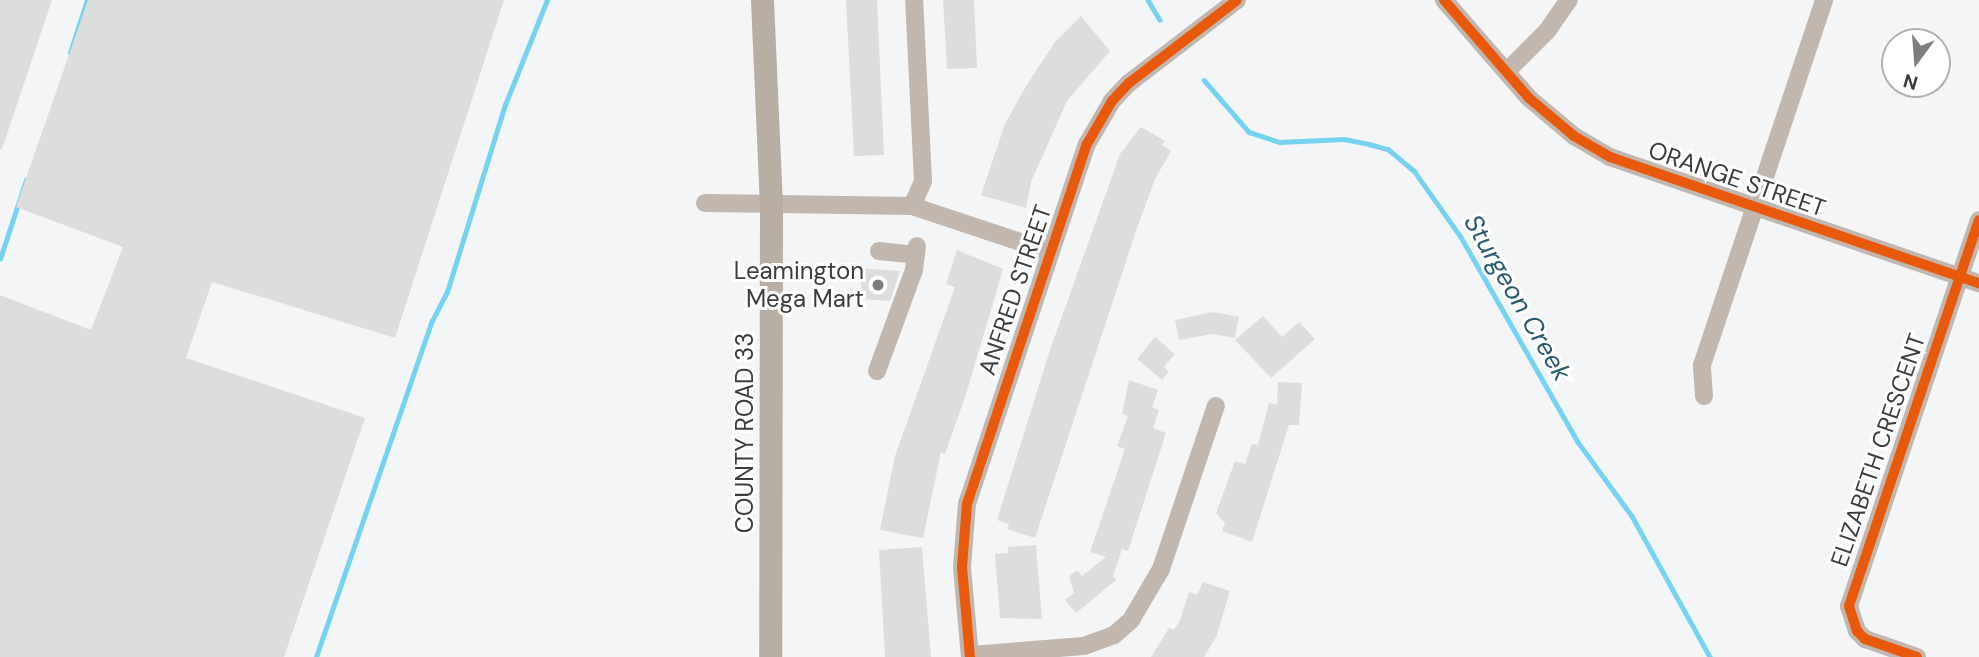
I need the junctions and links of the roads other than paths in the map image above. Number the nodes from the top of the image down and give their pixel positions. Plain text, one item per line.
1 (762, 0) edge
2 (914, 0) edge
3 (1237, 0) edge
4 (1444, 0) edge
5 (1569, 0) edge
6 (1824, 0) edge
7 (1507, 71) junction
8 (705, 203) dead end
9 (771, 203) junction
10 (912, 206) junction
11 (1753, 206) junction
12 (1979, 220) edge
13 (879, 251) dead end
14 (1050, 252) junction
15 (1960, 276) junction
16 (1979, 283) edge
17 (877, 372) dead end
18 (1704, 396) dead end
19 (1216, 406) dead end
20 (970, 656) edge
21 (770, 657) edge
22 (1917, 657) edge

1 - 9 main road, COUNTY ROAD 33
2 - 10 street
3 - 14 street, ANFRED STREET
4 - 7 street, ORANGE STREET
5 - 7 street
6 - 11 street
7 - 11 street, ORANGE STREET
8 - 9 street
9 - 10 street
9 - 21 main road, COUNTY ROAD 33
10 - 14 street
11 - 15 street, ORANGE STREET
11 - 18 street
12 - 15 street, ELIZABETH CRESCENT
13 - 17 street
14 - 20 street, ANFRED STREET
15 - 16 street, ORANGE STREET
15 - 22 street, ELIZABETH CRESCENT
19 - 20 street

